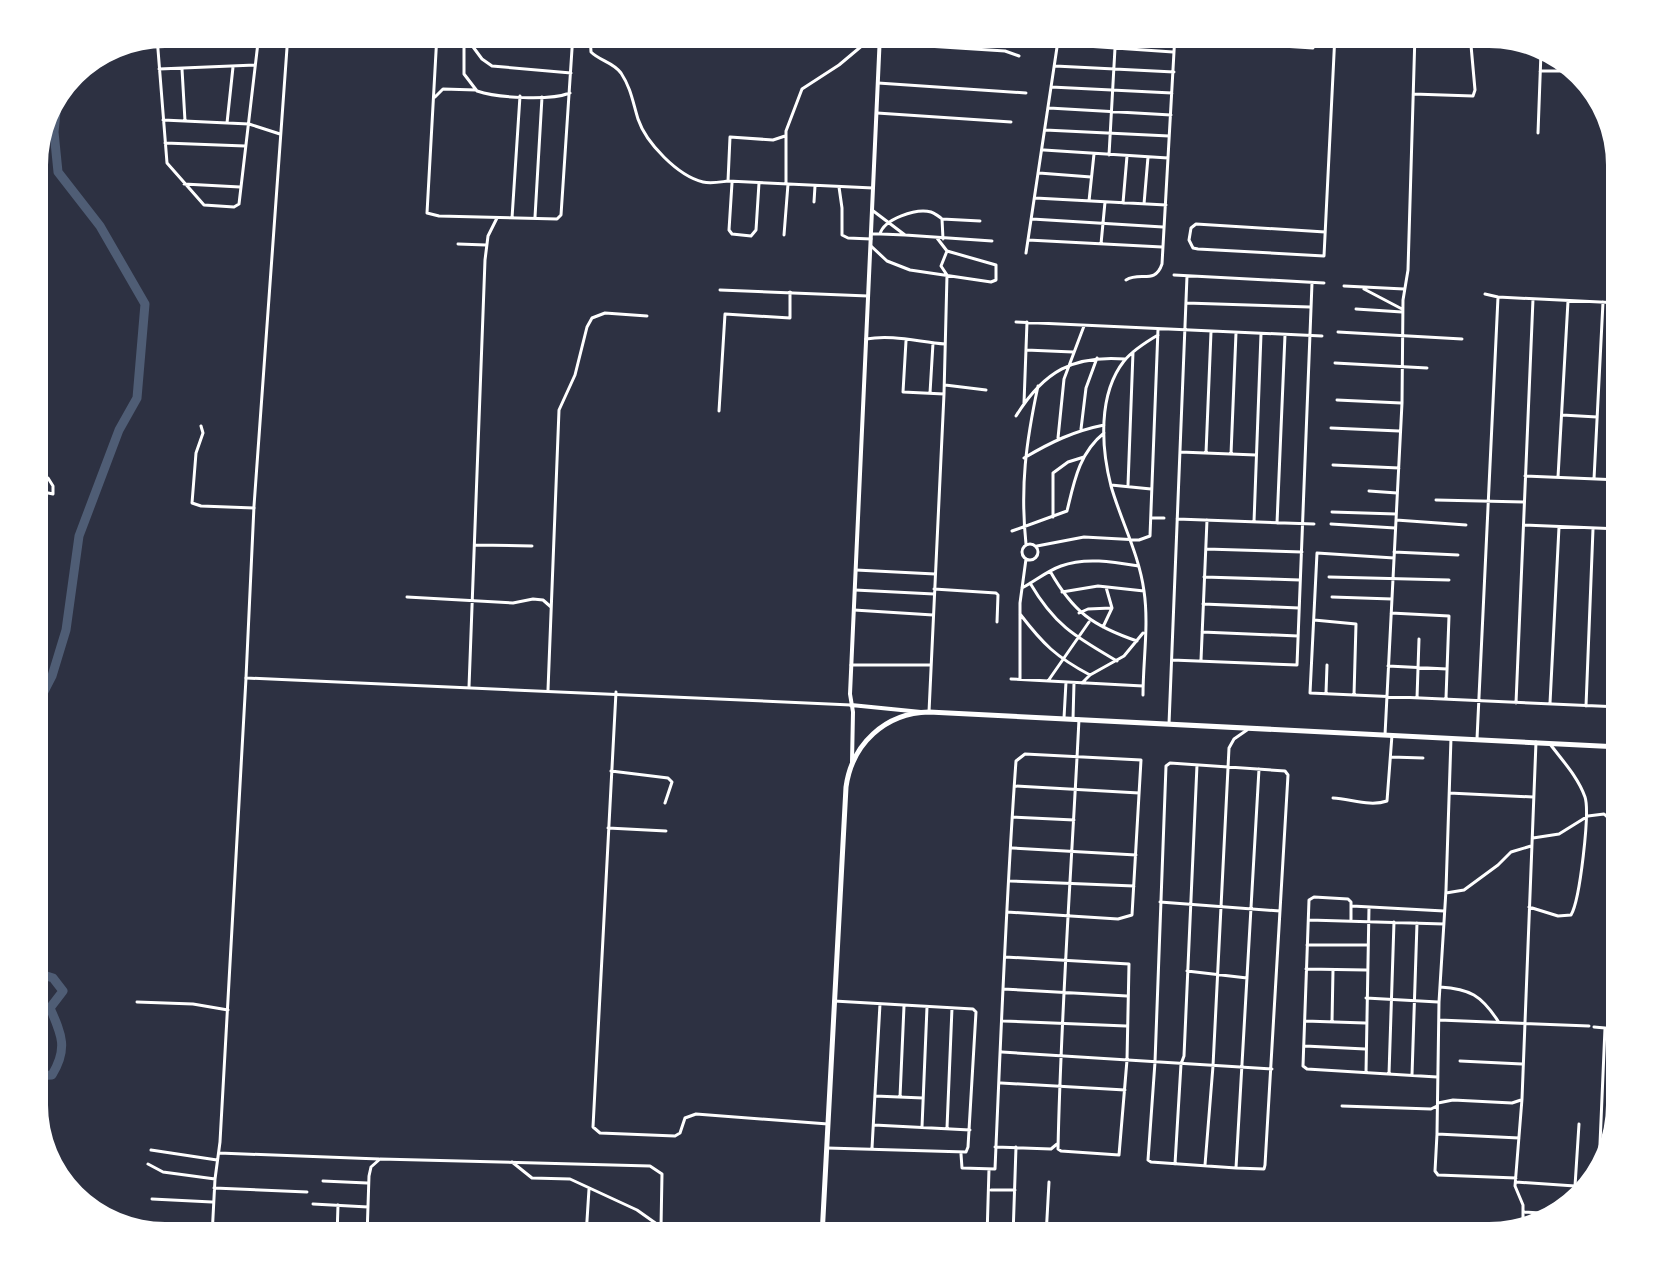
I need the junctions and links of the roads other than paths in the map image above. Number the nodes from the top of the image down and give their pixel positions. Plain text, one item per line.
1 (258, 48) edge
2 (287, 48) edge
3 (436, 48) edge
4 (464, 48) edge
5 (474, 48) edge
6 (572, 48) edge
7 (591, 48) edge
8 (860, 48) edge
9 (880, 48) edge
10 (958, 48) edge
11 (1057, 48) edge
12 (1115, 48) joint
13 (1175, 48) edge
14 (1334, 48) edge
15 (1415, 48) edge
16 (1471, 48) edge
17 (158, 49) edge
18 (1175, 52) junction
19 (1019, 56) dead end
20 (1541, 60) edge
21 (233, 65) junction
22 (256, 65) junction
23 (1055, 66) junction
24 (182, 68) junction
25 (159, 69) junction
26 (1114, 69) junction
27 (1540, 71) junction
28 (1558, 71) edge
29 (1174, 72) junction
30 (571, 73) junction
31 (878, 83) junction
32 (1051, 87) junction
33 (476, 90) junction
34 (1112, 91) junction
35 (570, 93) junction
36 (1026, 93) dead end
37 (1173, 93) junction
38 (1413, 94) junction
39 (520, 96) junction
40 (542, 97) junction
41 (433, 100) junction
42 (1049, 108) junction
43 (1111, 111) junction
44 (877, 113) junction
45 (1171, 115) junction
46 (163, 120) junction
47 (185, 121) junction
48 (1011, 122) dead end
49 (227, 123) junction
50 (249, 124) junction
51 (1045, 130) junction
52 (1538, 133) dead end
53 (280, 134) junction
54 (1110, 134) junction
55 (786, 135) junction
56 (1170, 136) junction
57 (165, 143) junction
58 (246, 146) junction
59 (1043, 150) junction
60 (1094, 154) junction
61 (1109, 155) junction
62 (1127, 156) junction
63 (1148, 157) junction
64 (1168, 158) junction
65 (1039, 173) junction
66 (1091, 177) junction
67 (730, 182) junction
68 (759, 183) junction
69 (184, 184) junction
70 (787, 184) junction
71 (815, 186) junction
72 (241, 187) junction
73 (839, 187) junction
74 (873, 188) junction
75 (1035, 198) junction
76 (1089, 201) junction
77 (814, 202) dead end
78 (1105, 202) junction
79 (1123, 203) junction
80 (1144, 204) junction
81 (1166, 205) junction
82 (872, 210) junction
83 (497, 218) junction
84 (512, 218) junction
85 (535, 218) junction
86 (942, 219) junction
87 (1032, 219) junction
88 (980, 221) dead end
89 (889, 222) junction
90 (1102, 223) junction
91 (1163, 227) junction
92 (1325, 232) junction
93 (880, 234) junction
94 (784, 235) dead end
95 (905, 235) junction
96 (871, 236) junction
97 (940, 238) junction
98 (1028, 240) junction
99 (992, 241) dead end
100 (458, 244) dead end
101 (1101, 244) junction
102 (486, 245) junction
103 (871, 246) junction
104 (1162, 247) junction
105 (947, 251) junction
106 (1026, 253) dead end
107 (942, 268) junction
108 (935, 274) junction
109 (947, 275) junction
110 (1174, 275) dead end
111 (1187, 276) junction
112 (1126, 280) dead end
113 (1312, 283) junction
114 (1324, 283) dead end
115 (1344, 286) dead end
116 (1360, 287) junction
117 (1405, 289) junction
118 (720, 290) dead end
119 (790, 292) junction
120 (1485, 294) dead end
121 (868, 296) junction
122 (1498, 297) junction
123 (1533, 299) junction
124 (1568, 301) junction
125 (1603, 302) junction
126 (1606, 302) edge
127 (1186, 303) junction
128 (1311, 308) junction
129 (1356, 309) dead end
130 (1402, 310) junction
131 (647, 316) dead end
132 (1016, 322) dead end
133 (1027, 322) junction
134 (1085, 325) junction
135 (1158, 329) junction
136 (1185, 331) junction
137 (1211, 332) junction
138 (1338, 332) dead end
139 (1236, 333) junction
140 (1261, 334) junction
141 (1158, 335) junction
142 (1285, 335) junction
143 (1310, 336) junction
144 (1322, 336) dead end
145 (1402, 336) junction
146 (866, 339) junction
147 (1462, 339) dead end
148 (906, 341) junction
149 (933, 343) junction
150 (945, 344) junction
151 (1026, 350) junction
152 (1073, 352) junction
153 (1133, 352) junction
154 (1097, 358) junction
155 (1126, 359) junction
156 (1335, 363) dead end
157 (1068, 365) junction
158 (1401, 367) junction
159 (1427, 368) dead end
160 (945, 385) junction
161 (1038, 386) junction
162 (986, 390) dead end
163 (930, 393) junction
164 (944, 394) junction
165 (1337, 400) dead end
166 (1024, 403) junction
167 (1402, 403) junction
168 (719, 411) dead end
169 (1562, 415) junction
170 (1016, 416) dead end
171 (1597, 417) junction
172 (1104, 425) junction
173 (201, 426) dead end
174 (1331, 428) dead end
175 (1081, 429) junction
176 (1401, 431) junction
177 (1104, 433) junction
178 (1058, 438) junction
179 (1180, 452) junction
180 (1206, 453) junction
181 (1231, 454) junction
182 (1256, 455) junction
183 (1084, 457) junction
184 (1024, 458) junction
185 (1333, 465) dead end
186 (1399, 468) junction
187 (1525, 476) junction
188 (1558, 477) junction
189 (48, 478) dead end
190 (1594, 479) junction
191 (1606, 479) edge
192 (1111, 485) junction
193 (1128, 485) junction
194 (1152, 489) junction
195 (1369, 491) dead end
196 (48, 493) edge
197 (1397, 493) junction
198 (1436, 500) dead end
199 (1487, 502) junction
200 (1524, 502) junction
201 (254, 508) junction
202 (1332, 512) dead end
203 (1396, 514) junction
204 (1053, 517) junction
205 (1151, 518) junction
206 (1164, 518) dead end
207 (1177, 519) junction
208 (1207, 520) junction
209 (1396, 520) junction
210 (1254, 522) junction
211 (1277, 523) junction
212 (1303, 524) junction
213 (1314, 524) dead end
214 (1331, 524) dead end
215 (1466, 525) dead end
216 (1524, 525) junction
217 (1024, 526) junction
218 (1559, 527) junction
219 (1395, 528) junction
220 (1593, 529) junction
221 (1606, 529) edge
222 (1012, 531) dead end
223 (1130, 539) junction
224 (1026, 544) junction
225 (475, 545) junction
226 (532, 546) dead end
227 (1037, 546) junction
228 (1206, 549) junction
229 (1302, 552) junction
230 (1394, 555) junction
231 (1458, 555) dead end
232 (1026, 559) junction
233 (1138, 566) junction
234 (856, 570) junction
235 (1050, 571) junction
236 (935, 574) junction
237 (1204, 577) junction
238 (1329, 577) dead end
239 (1393, 579) junction
240 (1300, 580) junction
241 (1449, 580) dead end
242 (1030, 583) junction
243 (1106, 587) junction
244 (1022, 588) junction
245 (855, 590) junction
246 (1144, 591) junction
247 (934, 592) junction
248 (1062, 592) junction
249 (407, 597) dead end
250 (1332, 597) dead end
251 (1392, 599) junction
252 (472, 601) junction
253 (1203, 604) junction
254 (551, 607) junction
255 (1112, 608) junction
256 (1299, 608) junction
257 (854, 610) junction
258 (1079, 613) junction
259 (1391, 613) junction
260 (1020, 614) junction
261 (933, 615) junction
262 (1314, 620) junction
263 (1090, 621) junction
264 (997, 622) dead end
265 (1103, 627) junction
266 (1145, 631) junction
267 (1202, 632) junction
268 (1298, 636) junction
269 (1077, 639) junction
270 (1419, 639) dead end
271 (1137, 641) junction
272 (1061, 660) junction
273 (1172, 660) junction
274 (1117, 661) junction
275 (1201, 661) junction
276 (851, 665) junction
277 (931, 665) junction
278 (1327, 665) dead end
279 (1388, 666) junction
280 (1418, 668) junction
281 (1447, 669) junction
282 (1090, 675) junction
283 (246, 678) junction
284 (1011, 679) dead end
285 (1020, 679) junction
286 (1048, 681) junction
287 (1066, 682) junction
288 (1074, 682) junction
289 (1082, 683) junction
290 (1143, 686) junction
291 (469, 687) junction
292 (548, 690) junction
293 (616, 692) junction
294 (1326, 694) junction
295 (1143, 695) dead end
296 (1354, 695) junction
297 (1387, 697) junction
298 (1417, 698) junction
299 (1065, 699) junction
300 (1074, 700) junction
301 (1446, 700) junction
302 (1478, 701) junction
303 (1516, 703) junction
304 (1550, 704) junction
305 (851, 705) junction
306 (1586, 706) junction
307 (1606, 706) edge
308 (926, 712) junction
309 (1064, 718) junction
310 (1076, 719) junction
311 (1169, 724) junction
312 (1250, 728) junction
313 (1388, 735) junction
314 (1451, 738) junction
315 (1477, 739) junction
316 (1536, 742) junction
317 (1549, 743) junction
318 (1606, 746) edge
319 (1078, 757) junction
320 (1391, 757) junction
321 (1423, 758) dead end
322 (852, 762) junction
323 (1197, 765) junction
324 (1228, 766) junction
325 (1259, 769) junction
326 (611, 771) junction
327 (1014, 786) junction
328 (1076, 789) junction
329 (1139, 793) junction
330 (1449, 793) junction
331 (1534, 797) junction
332 (1333, 798) dead end
333 (665, 803) dead end
334 (1588, 816) junction
335 (1606, 816) edge
336 (1012, 817) junction
337 (1074, 820) junction
338 (608, 828) junction
339 (666, 831) dead end
340 (1533, 838) junction
341 (1532, 846) junction
342 (1010, 848) junction
343 (1073, 852) junction
344 (1136, 855) junction
345 (1008, 881) junction
346 (1071, 882) junction
347 (1134, 886) junction
348 (1446, 893) junction
349 (1160, 902) junction
350 (1190, 904) junction
351 (1220, 906) junction
352 (1352, 906) junction
353 (1369, 907) junction
354 (1529, 907) junction
355 (1251, 908) junction
356 (1280, 911) junction
357 (1445, 911) junction
358 (1007, 912) junction
359 (1070, 915) junction
360 (1351, 919) junction
361 (1309, 920) junction
362 (1368, 920) junction
363 (1394, 922) junction
364 (1417, 923) junction
365 (1444, 924) junction
366 (1307, 945) junction
367 (1368, 945) junction
368 (1005, 957) junction
369 (1066, 960) junction
370 (1306, 969) junction
371 (1333, 970) junction
372 (1367, 970) junction
373 (1187, 971) junction
374 (1216, 974) junction
375 (1248, 978) junction
376 (1440, 987) junction
377 (1003, 989) junction
378 (1064, 994) junction
379 (1127, 996) junction
380 (1366, 998) junction
381 (1392, 999) junction
382 (1414, 1000) junction
383 (833, 1001) junction
384 (137, 1002) dead end
385 (1439, 1002) junction
386 (880, 1004) junction
387 (904, 1006) junction
388 (927, 1007) junction
389 (952, 1008) junction
390 (228, 1010) junction
391 (1439, 1020) junction
392 (1003, 1021) junction
393 (1305, 1021) junction
394 (1498, 1021) junction
395 (1332, 1022) junction
396 (1524, 1022) junction
397 (1367, 1023) junction
398 (1063, 1024) junction
399 (1126, 1026) junction
400 (1605, 1028) joint
401 (1305, 1046) junction
402 (1366, 1049) junction
403 (1002, 1052) junction
404 (1060, 1056) junction
405 (1127, 1060) junction
406 (1460, 1061) dead end
407 (1155, 1062) junction
408 (1181, 1064) junction
409 (1522, 1064) junction
410 (1213, 1066) junction
411 (1244, 1066) junction
412 (1272, 1069) junction
413 (1366, 1073) junction
414 (1389, 1075) junction
415 (1412, 1076) junction
416 (1437, 1077) junction
417 (1000, 1083) junction
418 (1061, 1085) junction
419 (1125, 1090) junction
420 (875, 1096) junction
421 (900, 1097) junction
422 (923, 1098) junction
423 (1522, 1099) junction
424 (1438, 1104) junction
425 (1342, 1106) dead end
426 (828, 1124) junction
427 (1579, 1124) dead end
428 (874, 1125) junction
429 (922, 1127) junction
430 (947, 1128) junction
431 (970, 1130) junction
432 (1437, 1134) junction
433 (1519, 1138) junction
434 (1600, 1142) edge
435 (1058, 1143) junction
436 (995, 1147) junction
437 (1016, 1147) junction
438 (827, 1148) junction
439 (151, 1150) dead end
440 (872, 1150) junction
441 (219, 1153) junction
442 (961, 1154) junction
443 (366, 1158) junction
444 (380, 1159) junction
445 (217, 1160) junction
446 (512, 1162) junction
447 (148, 1164) dead end
448 (1175, 1164) junction
449 (1205, 1166) junction
450 (371, 1167) junction
451 (1236, 1168) junction
452 (989, 1169) junction
453 (215, 1179) junction
454 (1516, 1180) junction
455 (323, 1181) dead end
456 (1049, 1182) dead end
457 (368, 1183) junction
458 (1575, 1184) edge
459 (1574, 1186) edge
460 (214, 1188) junction
461 (589, 1189) junction
462 (990, 1190) junction
463 (1015, 1190) junction
464 (307, 1192) dead end
465 (152, 1199) dead end
466 (212, 1202) junction
467 (313, 1204) dead end
468 (338, 1205) junction
469 (368, 1207) junction
470 (1524, 1212) junction
471 (1533, 1213) edge
472 (1524, 1216) edge
473 (212, 1222) edge
474 (337, 1222) edge
475 (367, 1222) edge
476 (587, 1222) edge
477 (654, 1222) edge
478 (661, 1222) edge
479 (823, 1222) edge
480 (988, 1222) edge
481 (1014, 1222) edge
482 (1047, 1222) edge

1 - 22 street
2 - 53 street
3 - 41 street
4 - 33 street
5 - 30 street
6 - 30 street
7 - 67 street
8 - 55 street
9 - 31 main road
10 - 19 street
11 - 23 street
12 - 18 street
12 - 26 street
13 - 18 street
14 - 92 street
15 - 38 street
16 - 38 street
17 - 25 street
18 - 29 street
20 - 27 street
21 - 22 street
21 - 24 street
21 - 49 street
22 - 50 street
23 - 26 street
23 - 32 street
24 - 25 street
24 - 47 street
25 - 46 street
26 - 29 street
26 - 34 street
27 - 28 street
27 - 52 street
29 - 37 street
30 - 35 street
31 - 36 street
31 - 44 main road
32 - 34 street
32 - 42 street
33 - 39 street
33 - 41 street
34 - 37 street
34 - 43 street
35 - 40 street
35 - 85 street
37 - 45 street
38 - 117 street
39 - 40 street
39 - 84 street
40 - 85 street
41 - 83 street
42 - 43 street
42 - 51 street
43 - 45 street
43 - 54 street
44 - 48 street
44 - 74 main road
45 - 56 street
46 - 47 street
46 - 57 street
47 - 49 street
49 - 50 street
50 - 53 street
50 - 58 street
51 - 54 street
51 - 59 street
53 - 201 street
54 - 56 street
54 - 61 street
55 - 67 street
55 - 70 street
56 - 64 street
57 - 58 street
57 - 69 street
58 - 72 street
59 - 60 street
59 - 65 street
60 - 61 street
60 - 66 street
61 - 62 street
62 - 63 street
62 - 79 street
63 - 64 street
63 - 80 street
64 - 81 street
65 - 66 street
65 - 75 street
66 - 76 street
67 - 68 street
67 - 68 street
68 - 70 street
69 - 72 street
69 - 72 street
70 - 71 street
70 - 94 street
71 - 73 street
71 - 77 street
73 - 74 street
73 - 96 street
74 - 82 main road
75 - 76 street
75 - 87 street
76 - 78 street
78 - 79 street
78 - 90 street
79 - 80 street
80 - 81 street
81 - 91 street
82 - 89 street
82 - 96 main road
83 - 84 street
83 - 102 street
84 - 85 street
86 - 88 street
86 - 89 street
86 - 97 street
87 - 90 street
87 - 98 street
89 - 93 street
89 - 95 street
90 - 91 street
90 - 101 street
91 - 104 street
92 - 92 street
93 - 95 street
93 - 96 street
95 - 97 street
96 - 103 main road
97 - 99 street
97 - 105 street
98 - 101 street
98 - 106 street
100 - 102 street
101 - 104 street
102 - 225 street
103 - 108 street
103 - 121 main road
104 - 112 street
105 - 107 street
105 - 109 street
107 - 108 street
107 - 109 street
108 - 109 street
109 - 150 street
110 - 111 street
111 - 113 street
111 - 127 street
113 - 114 street
113 - 128 street
115 - 116 street
116 - 117 street
116 - 130 street
117 - 130 street
118 - 119 street
119 - 121 street
119 - 168 street
120 - 122 street
121 - 146 main road
122 - 123 street
122 - 199 street
123 - 124 street
123 - 187 street
124 - 125 street
124 - 169 street
125 - 126 street
125 - 171 street
127 - 128 street
127 - 136 street
128 - 143 street
129 - 130 street
130 - 145 street
131 - 254 street
132 - 133 street
133 - 134 street
133 - 151 street
134 - 135 street
134 - 152 street
135 - 136 street
135 - 141 street
136 - 137 street
136 - 179 street
137 - 139 street
137 - 180 street
138 - 145 street
139 - 140 street
139 - 181 street
140 - 142 street
140 - 182 street
141 - 153 street
141 - 194 street
142 - 143 street
142 - 211 street
143 - 144 street
143 - 212 street
145 - 147 street
145 - 158 street
146 - 148 street
146 - 234 main road
148 - 149 street
148 - 163 street
149 - 150 street
149 - 163 street
150 - 160 street
151 - 152 street
151 - 166 street
152 - 157 street
153 - 155 street
153 - 193 street
154 - 155 street
154 - 157 street
154 - 175 street
155 - 172 street
156 - 158 street
157 - 161 street
157 - 178 street
158 - 159 street
158 - 167 street
160 - 162 street
160 - 164 street
161 - 166 street
161 - 184 street
163 - 164 street
164 - 236 street
165 - 167 street
166 - 170 street
167 - 176 street
169 - 171 street
169 - 188 street
171 - 190 street
172 - 175 street
172 - 177 street
173 - 201 street
174 - 176 street
175 - 178 street
176 - 186 street
177 - 183 street
177 - 192 street
178 - 184 street
179 - 180 street
179 - 207 street
180 - 181 street
181 - 182 street
182 - 210 street
183 - 204 street
183 - 204 street
184 - 217 street
185 - 186 street
186 - 197 street
187 - 188 street
187 - 200 street
188 - 190 street
189 - 196 street
190 - 191 street
192 - 193 street
192 - 223 street
193 - 194 street
194 - 205 street
195 - 197 street
197 - 203 street
198 - 199 street
199 - 200 street
199 - 302 street
200 - 216 street
201 - 283 street
202 - 203 street
203 - 209 street
204 - 217 street
205 - 206 street
205 - 223 street
207 - 208 street
207 - 273 street
208 - 210 street
208 - 228 street
209 - 215 street
209 - 219 street
210 - 211 street
211 - 212 street
212 - 213 street
212 - 229 street
214 - 219 street
216 - 218 street
216 - 303 street
217 - 222 street
217 - 224 street
218 - 220 street
218 - 304 street
219 - 230 street
220 - 221 street
220 - 306 street
223 - 227 street
223 - 233 street
224 - 227 street
224 - 232 street
225 - 226 street
225 - 252 street
227 - 232 street
228 - 229 street
228 - 237 street
229 - 240 street
230 - 231 street
230 - 239 street
230 - 262 street
232 - 244 street
233 - 235 street
233 - 246 street
234 - 236 street
234 - 245 main road
235 - 242 street
235 - 248 street
236 - 247 street
237 - 240 street
237 - 253 street
238 - 239 street
239 - 241 street
239 - 251 street
240 - 256 street
242 - 244 street
242 - 269 street
243 - 246 street
243 - 248 street
243 - 255 street
244 - 260 street
245 - 247 street
245 - 257 main road
246 - 266 street
247 - 261 street
247 - 264 street
248 - 258 street
249 - 252 street
250 - 251 street
251 - 259 street
252 - 254 street
252 - 291 street
253 - 256 street
253 - 267 street
254 - 292 street
255 - 258 street
255 - 265 street
256 - 268 street
257 - 261 street
257 - 276 main road
258 - 263 street
259 - 279 street
259 - 281 street
260 - 272 street
260 - 285 street
261 - 277 street
262 - 294 street
262 - 296 street
263 - 265 street
263 - 269 street
265 - 271 street
266 - 271 street
266 - 290 street
267 - 268 street
267 - 275 street
268 - 275 street
269 - 272 street
269 - 274 street
270 - 280 street
271 - 274 street
272 - 282 street
272 - 286 street
273 - 275 street
273 - 311 street
274 - 282 street
276 - 277 street
276 - 305 main road
277 - 308 street
278 - 294 street
279 - 280 street
279 - 297 street
280 - 281 street
280 - 298 street
281 - 301 street
282 - 289 street
283 - 291 street
283 - 390 street
284 - 285 street
285 - 286 street
286 - 287 street
287 - 288 street
287 - 299 street
288 - 289 street
288 - 300 street
289 - 290 street
290 - 295 street
291 - 292 street
292 - 293 street
293 - 305 street
293 - 326 street
294 - 296 street
296 - 297 street
297 - 298 street
297 - 313 street
298 - 301 street
299 - 300 street
299 - 309 street
300 - 310 street
301 - 302 street
302 - 303 street
302 - 315 street
303 - 304 street
304 - 306 street
305 - 308 main road
305 - 322 main road
306 - 307 street
308 - 309 highway
308 - 322 highway
309 - 310 highway
310 - 311 highway
310 - 319 street
311 - 312 highway
312 - 313 highway
312 - 324 street
313 - 314 highway
313 - 320 street
314 - 315 highway
314 - 330 street
315 - 316 highway
316 - 317 highway
316 - 331 street
317 - 318 highway
317 - 334 street
319 - 327 street
319 - 328 street
319 - 329 street
320 - 321 street
320 - 332 street
322 - 383 highway
323 - 324 street
323 - 349 street
323 - 350 street
324 - 325 street
324 - 351 street
325 - 355 street
325 - 356 street
326 - 333 street
326 - 338 street
327 - 328 street
327 - 336 street
328 - 329 street
328 - 337 street
329 - 344 street
330 - 331 street
330 - 348 street
331 - 340 street
334 - 335 street
334 - 340 street
334 - 354 street
336 - 337 street
336 - 342 street
337 - 343 street
338 - 339 street
338 - 426 street
340 - 341 street
341 - 348 street
341 - 354 street
342 - 343 street
342 - 345 street
343 - 344 street
343 - 346 street
344 - 347 street
345 - 346 street
345 - 358 street
346 - 347 street
346 - 359 street
347 - 359 street
348 - 357 street
349 - 350 street
349 - 407 street
350 - 351 street
350 - 373 street
351 - 355 street
351 - 374 street
352 - 353 street
352 - 360 street
352 - 361 street
353 - 357 street
353 - 362 street
354 - 396 street
355 - 356 street
355 - 375 street
356 - 412 street
357 - 365 street
358 - 359 street
358 - 368 street
359 - 369 street
360 - 361 street
360 - 362 street
361 - 366 street
362 - 363 street
362 - 367 street
363 - 364 street
363 - 381 street
364 - 365 street
364 - 382 street
365 - 376 street
366 - 367 street
366 - 370 street
367 - 372 street
368 - 369 street
368 - 377 street
369 - 378 street
369 - 379 street
370 - 371 street
370 - 393 street
371 - 372 street
371 - 395 street
372 - 380 street
373 - 374 street
373 - 408 street
374 - 375 street
374 - 410 street
375 - 411 street
376 - 385 street
376 - 394 street
377 - 378 street
377 - 392 street
378 - 379 street
378 - 398 street
379 - 399 street
380 - 381 street
380 - 397 street
381 - 382 street
381 - 414 street
382 - 385 street
382 - 415 street
383 - 386 street
383 - 426 highway
384 - 390 street
385 - 391 street
386 - 387 street
386 - 420 street
387 - 388 street
387 - 421 street
388 - 389 street
388 - 422 street
389 - 430 street
389 - 431 street
390 - 441 street
391 - 394 street
391 - 416 street
392 - 398 street
392 - 403 street
393 - 395 street
393 - 401 street
394 - 396 street
395 - 397 street
396 - 400 street
396 - 409 street
397 - 402 street
398 - 399 street
398 - 404 street
399 - 405 street
400 - 434 street
401 - 402 street
401 - 413 street
402 - 413 street
403 - 404 street
403 - 417 street
404 - 405 street
404 - 418 street
405 - 407 street
405 - 419 street
406 - 409 street
407 - 408 street
407 - 448 street
408 - 410 street
408 - 448 street
409 - 423 street
410 - 411 street
410 - 449 street
411 - 412 street
411 - 451 street
412 - 451 street
413 - 414 street
414 - 415 street
415 - 416 street
416 - 424 street
417 - 418 street
417 - 436 street
418 - 419 street
418 - 435 street
419 - 435 street
420 - 421 street
420 - 428 street
421 - 422 street
422 - 429 street
423 - 424 street
423 - 433 street
424 - 425 street
424 - 432 street
426 - 438 highway
427 - 458 street
428 - 429 street
428 - 440 street
429 - 430 street
430 - 431 street
431 - 442 street
432 - 433 street
432 - 454 street
433 - 454 street
435 - 437 street
436 - 437 street
436 - 452 street
437 - 463 street
438 - 440 street
438 - 479 highway
439 - 445 street
440 - 442 street
441 - 443 street
441 - 445 street
442 - 452 street
443 - 444 street
443 - 450 street
444 - 446 street
444 - 450 street
445 - 453 street
446 - 461 street
446 - 478 street
447 - 453 street
448 - 449 street
449 - 451 street
450 - 457 street
452 - 462 street
453 - 460 street
454 - 459 street
454 - 470 street
455 - 457 street
456 - 482 street
457 - 469 street
460 - 464 street
460 - 466 street
461 - 476 street
461 - 477 street
462 - 463 street
462 - 480 street
463 - 481 street
465 - 466 street
466 - 473 street
467 - 468 street
468 - 469 street
468 - 474 street
469 - 475 street
470 - 471 street
470 - 472 street

